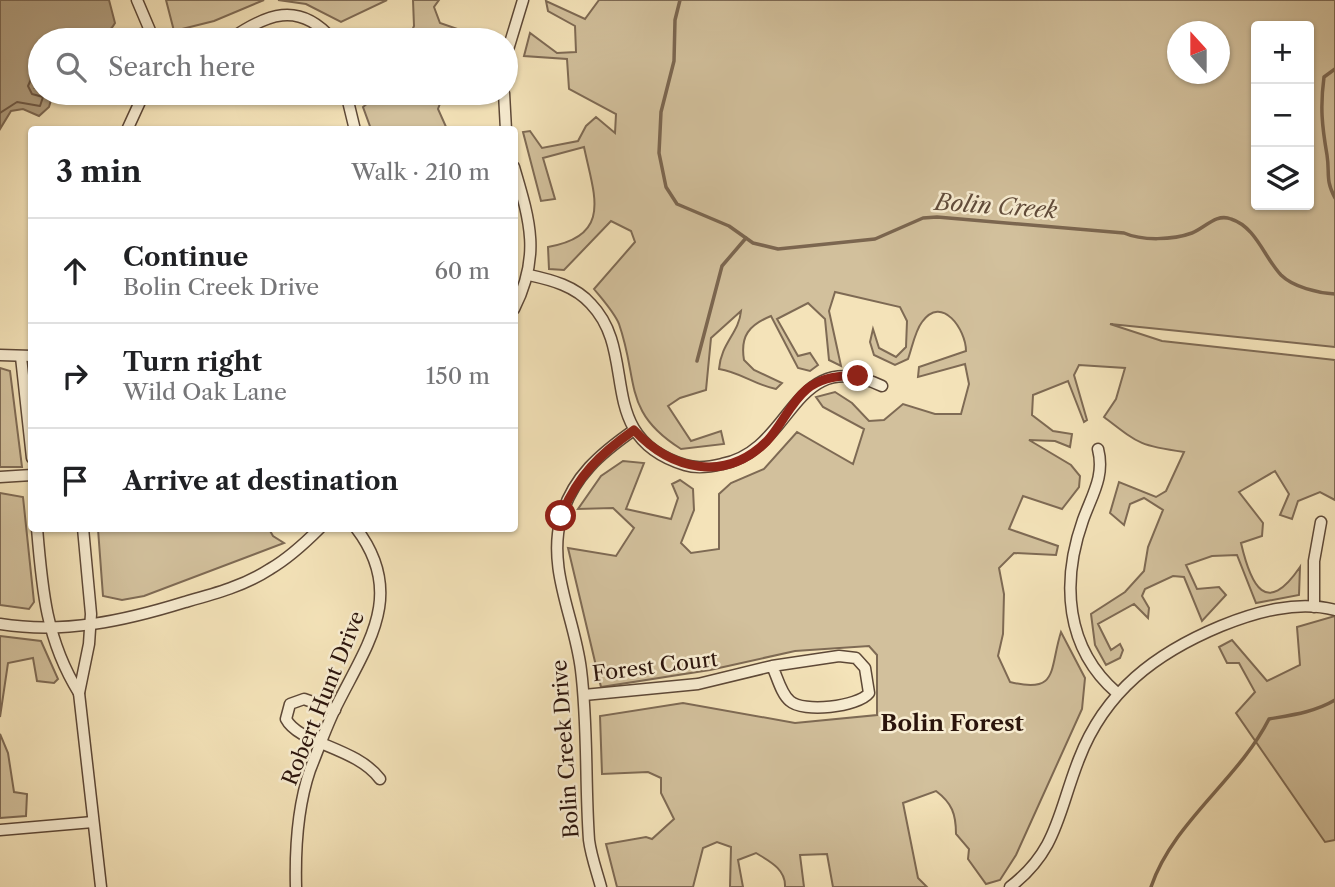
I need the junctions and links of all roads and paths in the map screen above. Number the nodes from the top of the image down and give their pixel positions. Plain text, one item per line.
1 (137, 0) edge
2 (523, 0) edge
3 (149, 28) edge
4 (248, 28) edge
5 (321, 28) edge
6 (514, 28) edge
7 (138, 105) edge
8 (349, 105) edge
9 (505, 105) edge
10 (129, 126) edge
11 (354, 126) edge
12 (506, 126) edge
13 (518, 181) edge
14 (529, 275) junction
15 (518, 300) edge
16 (0, 355) edge
17 (26, 356) edge
18 (882, 386) dead end
19 (28, 390) edge
20 (634, 430) junction
21 (1098, 449) dead end
22 (28, 475) edge
23 (0, 477) edge
24 (1321, 522) dead end
25 (37, 532) edge
26 (83, 532) edge
27 (316, 532) edge
28 (359, 532) edge
29 (1314, 607) junction
30 (1335, 610) edge
31 (0, 624) edge
32 (90, 625) junction
33 (48, 627) junction
34 (772, 666) junction
35 (79, 693) junction
36 (1117, 693) junction
37 (584, 695) junction
38 (335, 710) junction
39 (321, 741) junction
40 (380, 779) dead end
41 (93, 822) junction
42 (0, 830) edge
43 (101, 887) edge
44 (296, 887) edge
45 (601, 887) edge
46 (1010, 887) edge

1 - 3 street
2 - 6 street
4 - 5 street
7 - 10 street
8 - 11 street
9 - 12 street
13 - 14 street
14 - 15 street
14 - 20 street
16 - 17 street
17 - 19 street
18 - 20 street
20 - 37 street, Bolin Creek Drive
21 - 36 street
22 - 23 street
24 - 29 street
25 - 33 street
26 - 32 street
27 - 32 street
28 - 38 street, Robert Hunt Drive
29 - 30 street
29 - 36 street
31 - 33 street
32 - 33 street
32 - 35 street
33 - 35 street
34 - 34 street, Forest Court
34 - 37 street, Forest Court
35 - 41 street
36 - 46 street
37 - 45 street, Bolin Creek Drive
38 - 39 street, Robert Hunt Drive
38 - 39 street
39 - 40 street
39 - 44 street, Robert Hunt Drive
41 - 42 street
41 - 43 street

